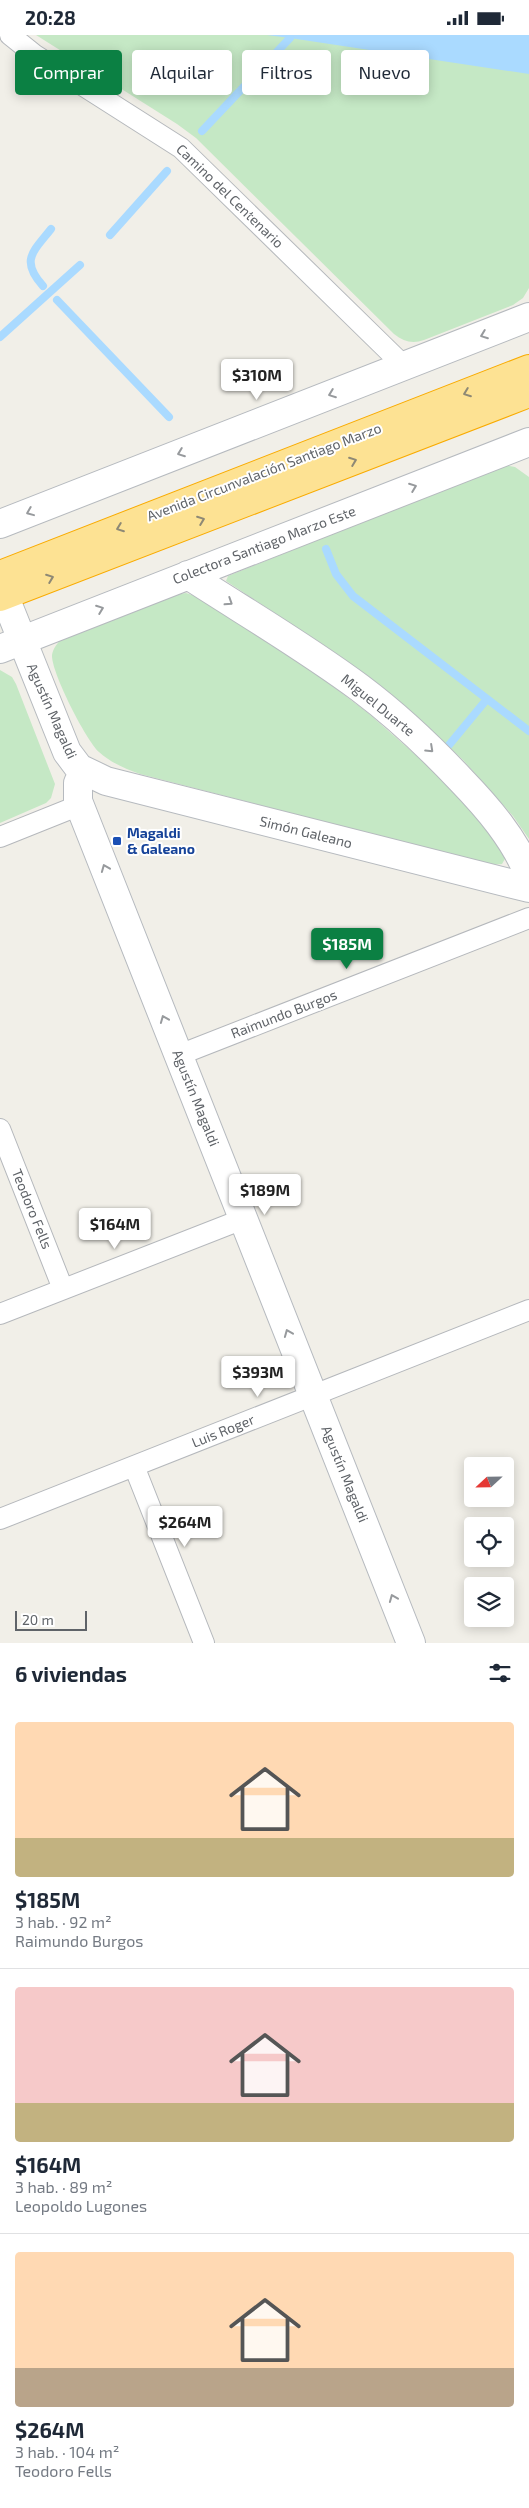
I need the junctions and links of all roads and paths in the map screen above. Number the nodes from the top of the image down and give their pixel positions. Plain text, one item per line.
1 (10, 35) edge
2 (529, 317) edge
3 (404, 366) junction
4 (529, 369) edge
5 (529, 393) edge
6 (529, 401) edge
7 (489, 409) junction
8 (526, 447) edge
9 (0, 524) edge
10 (188, 575) junction
11 (1, 588) edge
12 (11, 645) edge
13 (84, 771) junction
14 (80, 805) junction
15 (0, 837) edge
16 (529, 875) edge
17 (529, 888) edge
18 (529, 918) edge
19 (179, 1055) junction
20 (0, 1129) edge
21 (243, 1219) junction
22 (63, 1289) junction
23 (529, 1310) edge
24 (0, 1314) edge
25 (313, 1395) junction
26 (134, 1466) junction
27 (0, 1519) edge
28 (204, 1643) edge
29 (411, 1643) edge

1 - 3 street, Camino del Centenario
2 -> 3 street
3 -> 9 street
4 -> 11 highway, Avenida Circunvalación Santiago Marzo
5 - 7 highway, Avenida Circunvalación Santiago Marzo
6 - 7 highway
11 -> 7 highway, Avenida Circunvalación Santiago Marzo
10 -> 8 street, Colectora Santiago Marzo Este
12 -> 10 street, Colectora Santiago Marzo Este
10 -> 16 street, Miguel Duarte
11 - 12 street, Agustín Magaldi
12 - 13 street, Agustín Magaldi
13 - 14 street, Agustín Magaldi
13 - 17 street, Simón Galeano
14 - 15 street
19 -> 14 street, Agustín Magaldi
18 - 19 street, Raimundo Burgos
19 - 21 street, Agustín Magaldi
20 - 22 street, Teodoro Fells
21 - 22 street
25 -> 21 street, Agustín Magaldi
22 - 24 street
23 - 25 street, Luis Roger
25 - 26 street, Luis Roger
29 -> 25 street, Agustín Magaldi
26 - 27 street, Luis Roger
26 - 28 street

